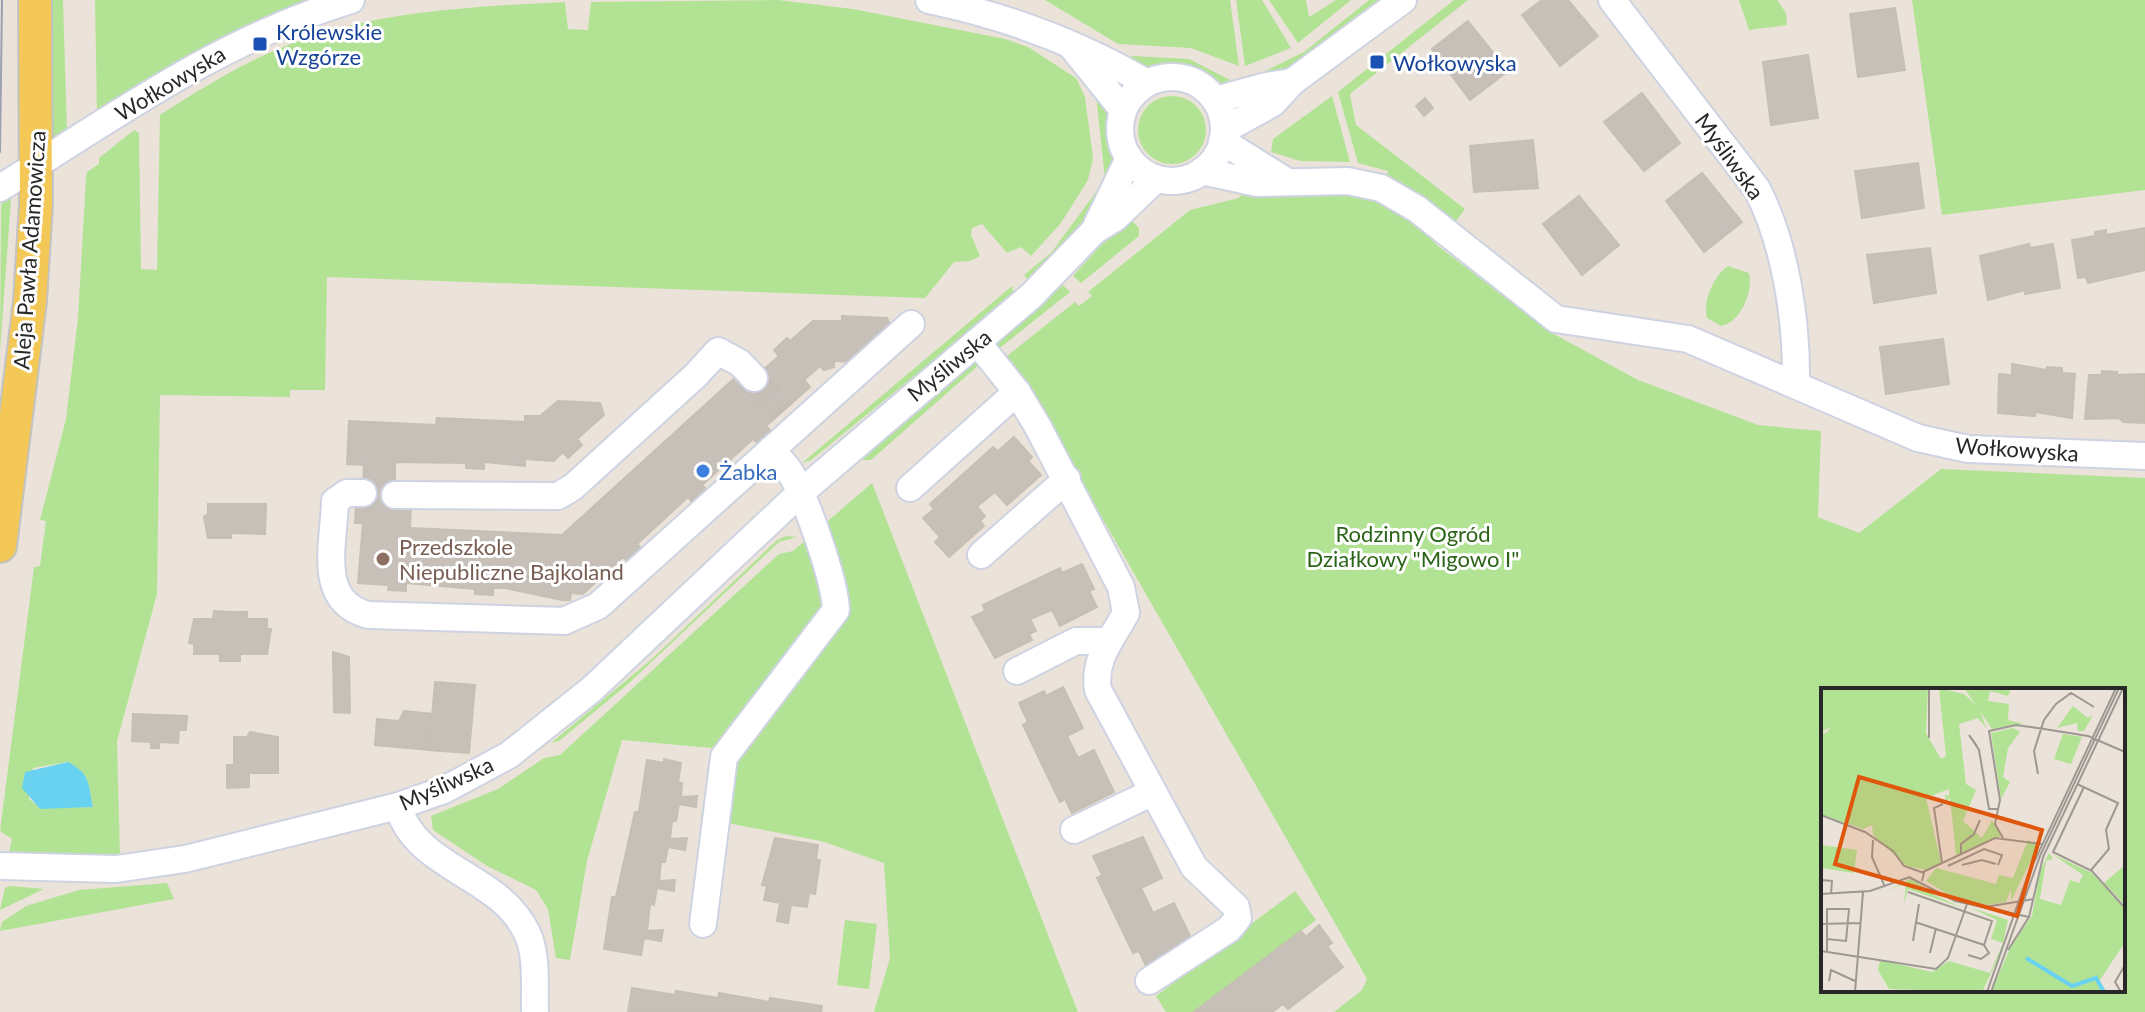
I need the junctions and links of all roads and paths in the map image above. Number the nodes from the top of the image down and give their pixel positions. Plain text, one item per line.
1 (35, 0) edge
2 (351, 0) edge
3 (929, 0) edge
4 (1403, 0) edge
5 (1612, 0) edge
6 (1073, 48) junction
7 (1292, 82) junction
8 (1147, 83) junction
9 (1215, 100) junction
10 (1123, 110) junction
11 (1223, 135) junction
12 (1129, 158) junction
13 (38, 164) junction
14 (1202, 171) junction
15 (1156, 179) junction
16 (1286, 181) junction
17 (0, 188) edge
18 (1094, 231) junction
19 (911, 324) dead end
20 (977, 342) junction
21 (754, 378) tunnel mouth
22 (1796, 385) junction
23 (1017, 392) junction
24 (771, 450) junction
25 (2145, 456) edge
26 (1067, 479) junction
27 (910, 488) dead end
28 (363, 493) dead end
29 (799, 494) junction
30 (395, 495) dead end
31 (0, 546) edge
32 (981, 555) dead end
33 (1109, 641) junction
34 (1017, 671) dead end
35 (1153, 792) junction
36 (398, 806) junction
37 (1074, 830) dead end
38 (0, 866) edge
39 (703, 924) dead end
40 (1149, 981) dead end
41 (535, 1012) edge

1 - 13 main road, Aleja Pawła Adamowicza
2 - 13 street, Wołkowyska
3 - 6 street
4 - 7 street
5 - 22 street, Myśliwska
6 - 8 street
6 - 10 street
7 - 9 street
7 - 11 street
8 - 9 street
8 - 10 street
9 - 11 street
10 - 12 street
11 - 14 street
11 - 16 street
12 - 15 street
12 - 18 street, Myśliwska
13 - 17 street, Wołkowyska
13 - 31 main road, Aleja Pawła Adamowicza
14 - 15 street
14 - 16 street, Wołkowyska
15 - 18 street, Myśliwska
16 - 22 street, Wołkowyska
18 - 20 street, Myśliwska
19 - 24 street
20 - 23 street
20 - 29 street, Myśliwska
21 - 30 street
22 - 25 street, Wołkowyska
23 - 26 street
23 - 27 street
24 - 28 street
24 - 29 street
26 - 32 street
26 - 33 street
29 - 36 street, Myśliwska
29 - 39 street
33 - 34 street
33 - 35 street
35 - 37 street
35 - 40 street
36 - 38 street, Myśliwska
36 - 41 street

